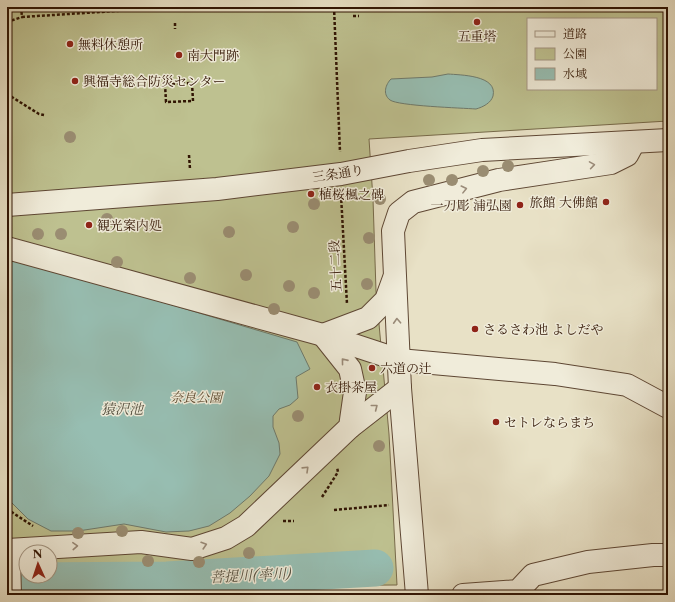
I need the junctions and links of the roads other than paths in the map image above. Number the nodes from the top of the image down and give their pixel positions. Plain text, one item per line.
1 (668, 140) edge
2 (634, 142) junction
3 (7, 204) edge
4 (7, 248) edge
5 (395, 275) junction
6 (323, 335) junction
7 (399, 360) junction
8 (400, 388) junction
9 (668, 407) edge
10 (350, 427) junction
11 (8, 552) edge
12 (668, 555) edge
13 (10, 592) edge
14 (417, 595) edge
15 (463, 595) edge

1 - 2 street, 三条通り
2 - 3 street, 三条通り
5 -> 2 street
4 - 6 street
5 - 6 street
7 -> 5 street
6 - 7 street
10 -> 6 street
7 - 8 street
7 - 9 street
10 -> 8 street
8 - 14 street
11 -> 10 street
11 - 13 street
12 - 15 street

